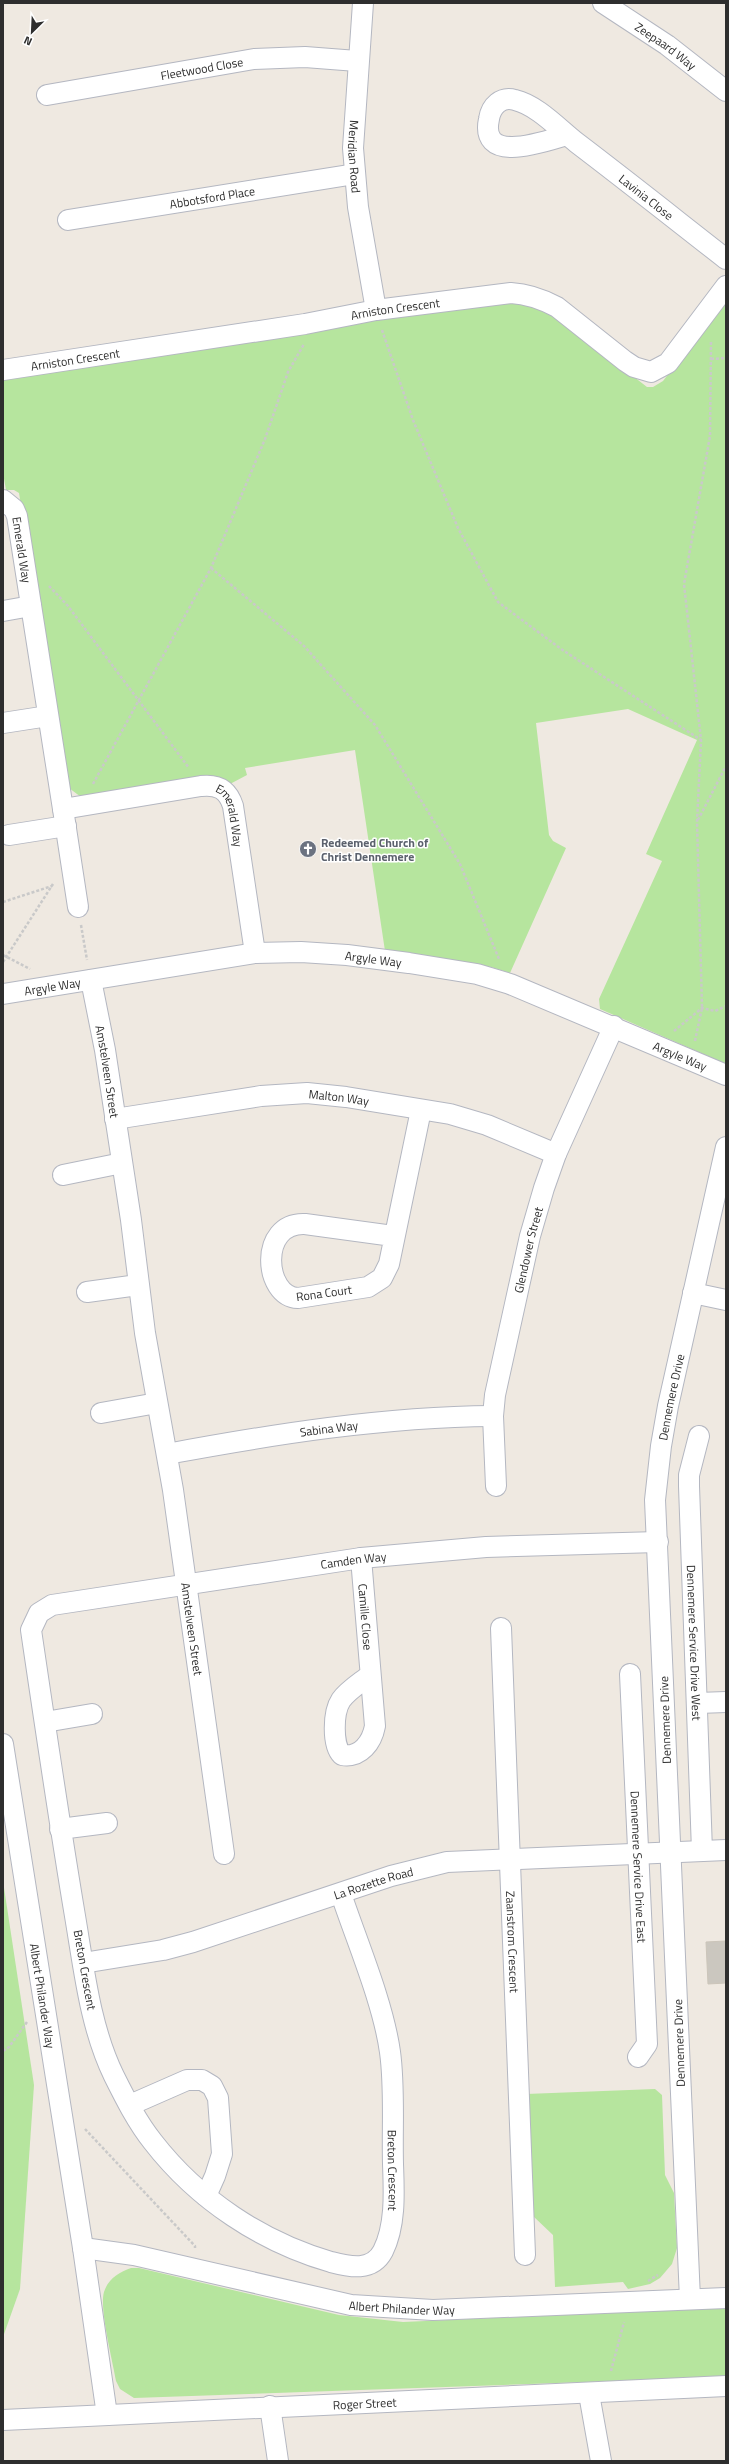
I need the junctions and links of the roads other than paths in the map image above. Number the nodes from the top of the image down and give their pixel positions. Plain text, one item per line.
1 (363, 3) edge
2 (613, 5) edge
3 (357, 61) junction
4 (726, 92) edge
5 (47, 95) dead end
6 (567, 135) dead end
7 (355, 174) junction
8 (68, 220) dead end
9 (726, 258) edge
10 (726, 286) edge
11 (376, 310) junction
12 (3, 370) edge
13 (3, 500) edge
14 (31, 606) junction
15 (3, 610) edge
16 (48, 716) junction
17 (3, 723) edge
18 (64, 817) junction
19 (9, 835) dead end
20 (78, 907) road end
21 (255, 953) junction
22 (91, 980) junction
23 (3, 994) edge
24 (614, 1026) junction
25 (726, 1075) edge
26 (421, 1110) junction
27 (115, 1119) junction
28 (726, 1147) edge
29 (556, 1154) junction
30 (122, 1163) junction
31 (64, 1175) dead end
32 (394, 1236) junction
33 (138, 1285) junction
34 (87, 1292) dead end
35 (693, 1293) junction
36 (726, 1300) edge
37 (157, 1403) junction
38 (101, 1413) dead end
39 (493, 1416) junction
40 (699, 1436) dead end
41 (166, 1454) junction
42 (496, 1486) dead end
43 (658, 1542) junction
44 (361, 1558) junction
45 (186, 1583) junction
46 (52, 1605) joint
47 (501, 1628) dead end
48 (630, 1674) dead end
49 (370, 1675) dead end
50 (726, 1702) edge
51 (698, 1703) junction
52 (92, 1714) dead end
53 (45, 1722) junction
54 (3, 1744) edge
55 (107, 1823) dead end
56 (60, 1829) junction
57 (726, 1850) edge
58 (702, 1851) junction
59 (671, 1852) junction
60 (640, 1853) junction
61 (224, 1854) dead end
62 (510, 1858) junction
63 (341, 1894) junction
64 (83, 1963) junction
65 (638, 2056) dead end
66 (130, 2105) junction
67 (206, 2196) junction
68 (83, 2248) junction
69 (525, 2255) dead end
70 (726, 2298) edge
71 (690, 2300) junction
72 (726, 2386) edge
73 (599, 2393) junction
74 (270, 2406) junction
75 (107, 2415) junction
76 (3, 2420) edge
77 (278, 2461) edge
78 (601, 2461) edge

1 - 3 street, Meridian Road
2 - 4 street, Zeepaard Way
3 - 5 street, Fleetwood Close
3 - 7 street, Meridian Road
6 - 9 street, Lavinia Close
7 - 8 street, Abbotsford Place
7 - 11 street, Meridian Road
10 - 11 street, Arniston Crescent
11 - 12 street, Arniston Crescent
13 - 14 street, Emerald Way
14 - 15 street
14 - 16 street, Emerald Way
16 - 17 street
16 - 18 street, Emerald Way
18 - 19 street, Emerald Way
18 - 20 street, Emerald Way
18 - 21 street, Emerald Way
21 - 22 street, Argyle Way
21 - 24 street, Argyle Way
22 - 23 street, Argyle Way
22 - 27 street, Amstelveen Street
24 - 25 street, Argyle Way
24 - 29 street, Glendower Street
26 - 27 street, Malton Way
26 - 29 street, Malton Way
26 - 32 street, Rona Court
27 - 30 street, Amstelveen Street
28 - 35 street, Dennemere Drive
29 - 39 street, Glendower Street
30 - 31 street
30 - 33 street, Amstelveen Street
32 - 32 street, Rona Court
33 - 34 street
33 - 37 street, Amstelveen Street
35 - 36 street
35 - 43 street, Dennemere Drive
37 - 38 street
37 - 41 street, Amstelveen Street
39 - 41 street, Sabina Way
39 - 42 street, Glendower Street
40 - 51 street, Dennemere Service Drive West
41 - 45 street, Amstelveen Street
43 - 44 street, Camden Way
43 - 59 street, Dennemere Drive
44 - 45 street, Camden Way
44 - 49 street, Camille Close
45 - 46 street, Camden Way
45 - 61 street, Amstelveen Street
46 - 53 street, Breton Crescent
47 - 62 street, Zaanstrom Crescent
48 - 60 street, Dennemere Service Drive East
50 - 51 street
51 - 58 street, Dennemere Service Drive West
52 - 53 street
53 - 56 street, Breton Crescent
54 - 68 street, Albert Philander Way
55 - 56 street
56 - 64 street, Breton Crescent
57 - 58 street, La Rozette Road
58 - 59 street, La Rozette Road
59 - 60 street, La Rozette Road
59 - 71 street, Dennemere Drive
60 - 62 street, La Rozette Road
60 - 65 street, Dennemere Service Drive East
62 - 63 street, La Rozette Road
62 - 69 street, Zaanstrom Crescent
63 - 64 street, La Rozette Road
63 - 67 street, Breton Crescent
64 - 66 street, Breton Crescent
66 - 67 street, Breton Crescent
66 - 67 street
68 - 71 street, Albert Philander Way
68 - 75 street, Albert Philander Way
70 - 71 street, Albert Philander Way
72 - 73 street, Roger Street
73 - 74 street, Roger Street
73 - 78 street
74 - 75 street, Roger Street
74 - 77 street
75 - 76 street, Roger Street

